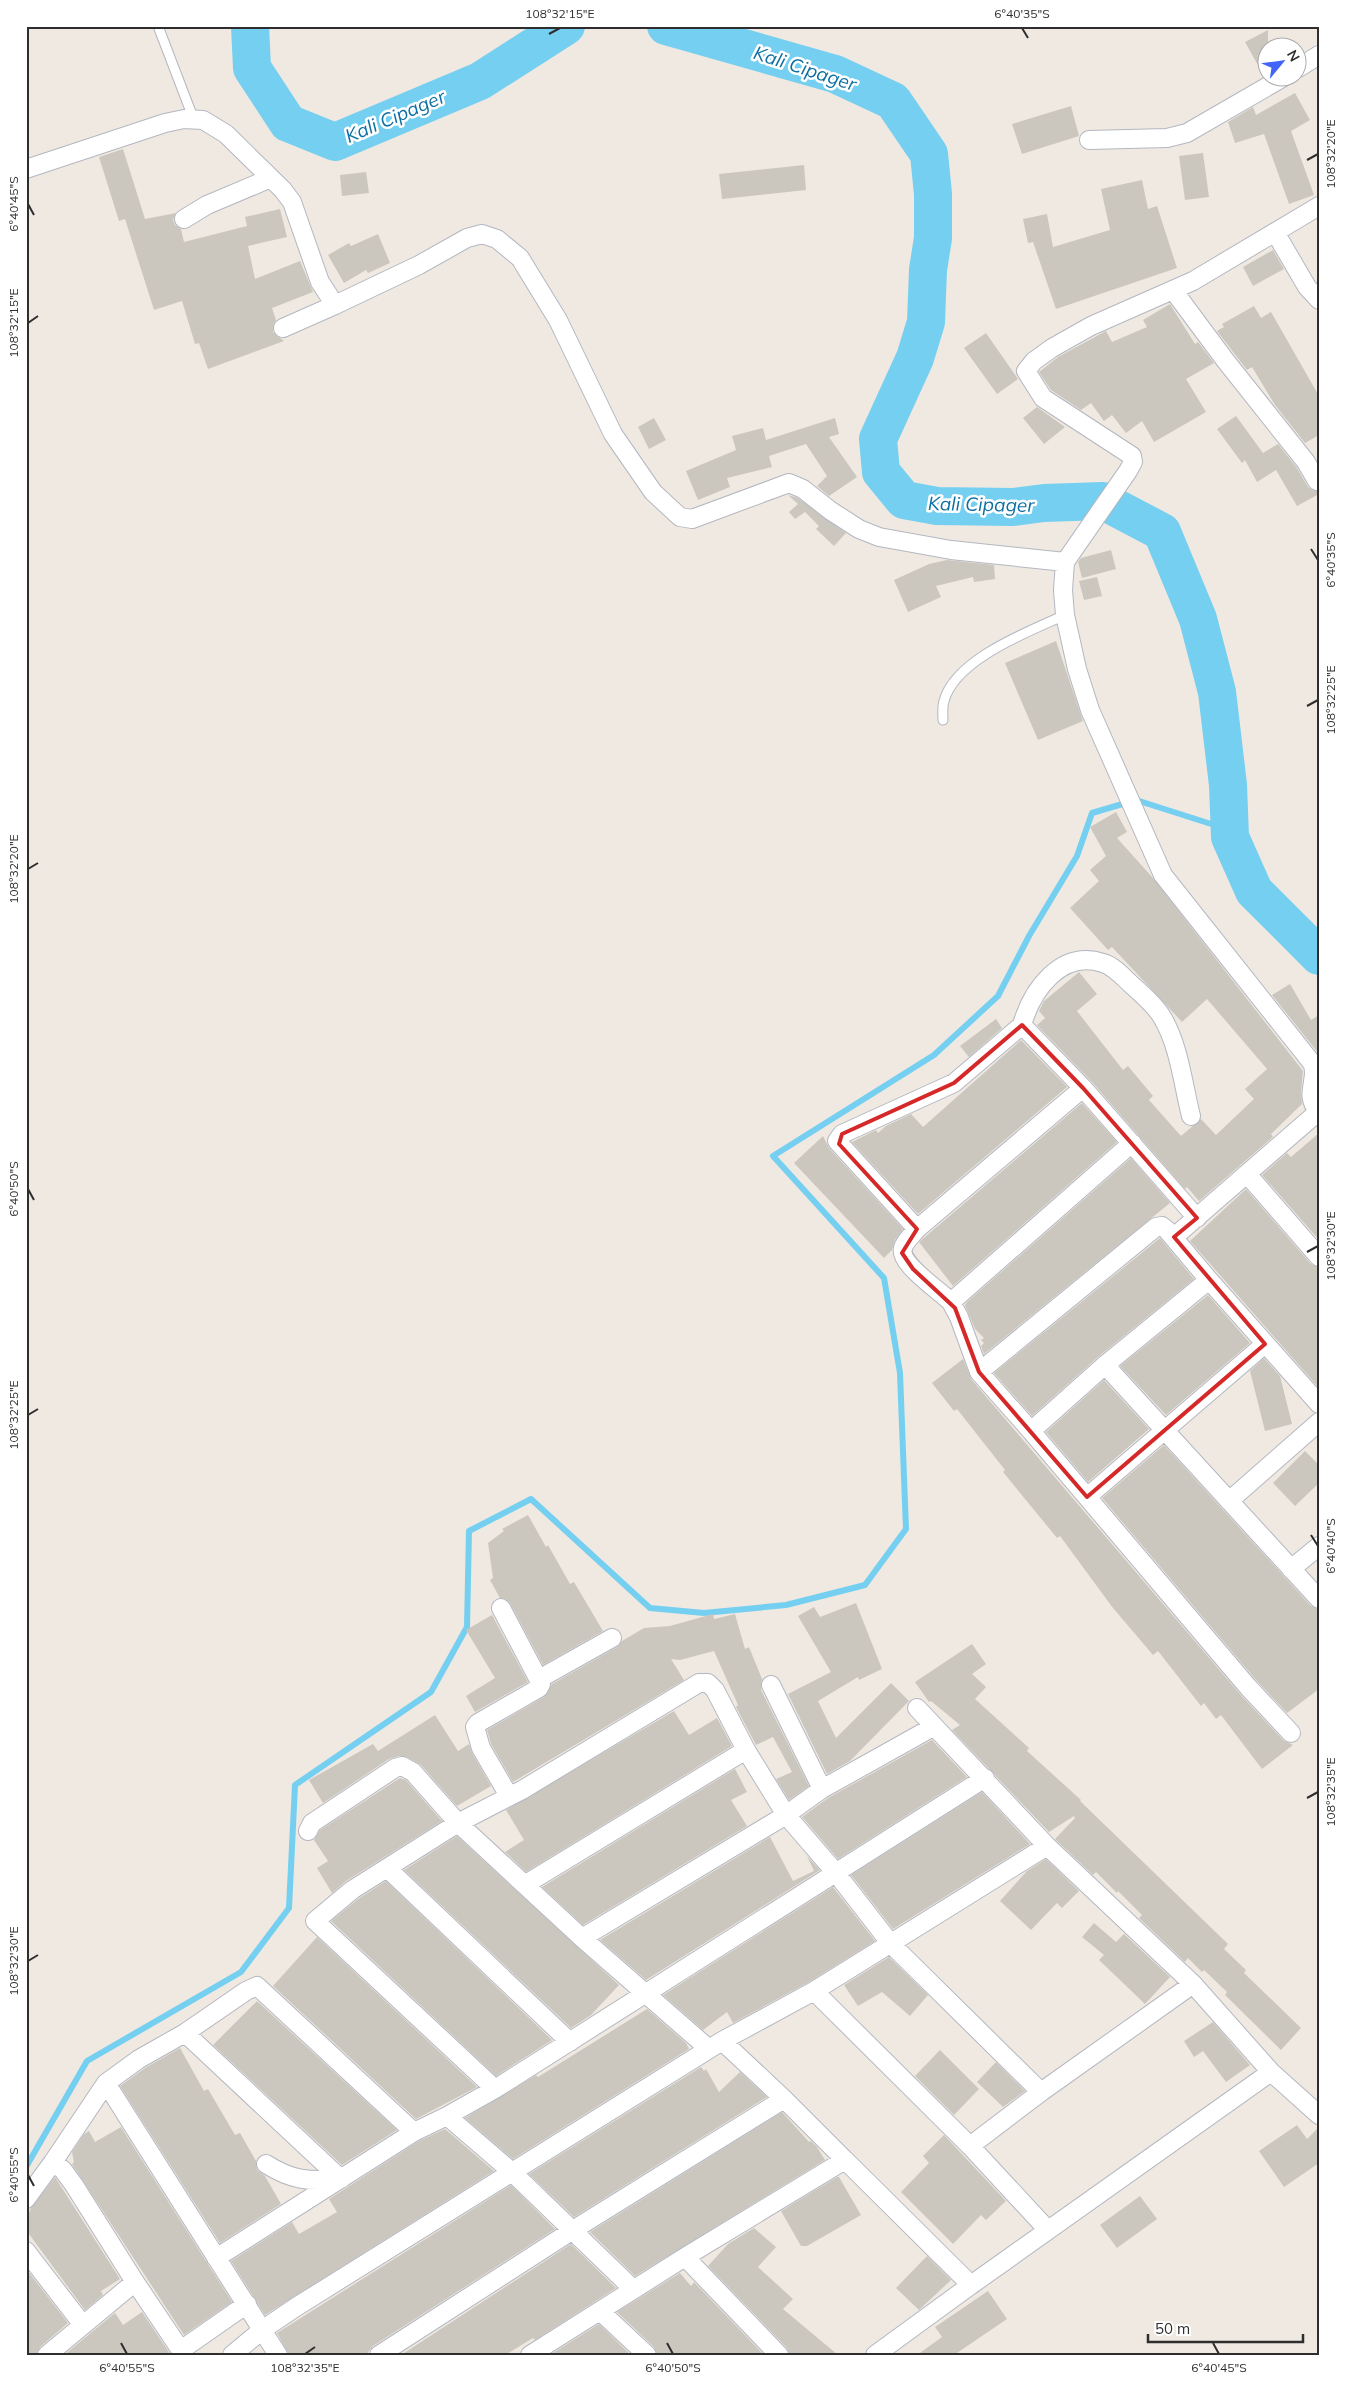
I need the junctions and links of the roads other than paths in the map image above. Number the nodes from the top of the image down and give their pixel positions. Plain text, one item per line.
1 (158, 26) edge
2 (1319, 55) edge
3 (1308, 62) edge
4 (1265, 88) edge
5 (192, 115) junction
6 (1089, 140) dead end
7 (26, 169) edge
8 (271, 178) junction
9 (1319, 206) edge
10 (184, 220) dead end
11 (1274, 232) junction
12 (1173, 290) junction
13 (1319, 300) edge
14 (335, 305) junction
15 (283, 328) dead end
16 (1317, 481) dead end
17 (1065, 562) junction
18 (1065, 615) junction
19 (943, 720) dead end
20 (1022, 1025) junction
21 (1083, 1088) junction
22 (1318, 1112) edge
23 (1191, 1116) dead end
24 (1132, 1143) junction
25 (1247, 1174) junction
26 (1197, 1218) junction
27 (917, 1229) junction
28 (1174, 1237) junction
29 (1319, 1257) edge
30 (1209, 1280) junction
31 (951, 1302) junction
32 (1265, 1344) junction
33 (1105, 1365) junction
34 (979, 1372) junction
35 (1319, 1404) edge
36 (1319, 1422) edge
37 (1165, 1430) junction
38 (1032, 1431) junction
39 (1087, 1497) junction
40 (1229, 1501) junction
41 (1319, 1546) edge
42 (1291, 1569) junction
43 (1319, 1599) edge
44 (501, 1608) dead end
45 (612, 1638) dead end
46 (539, 1679) junction
47 (771, 1686) dead end
48 (916, 1708) dead end
49 (933, 1727) junction
50 (1291, 1733) dead end
51 (746, 1750) junction
52 (985, 1778) junction
53 (822, 1789) junction
54 (509, 1796) junction
55 (786, 1815) junction
56 (458, 1823) junction
57 (308, 1831) dead end
58 (1047, 1846) junction
59 (388, 1869) junction
60 (836, 1873) junction
61 (526, 1884) junction
62 (582, 1938) junction
63 (891, 1944) junction
64 (1193, 1984) junction
65 (814, 1991) junction
66 (644, 1993) junction
67 (185, 2033) junction
68 (570, 2042) junction
69 (715, 2045) junction
70 (1271, 2072) junction
71 (106, 2083) junction
72 (495, 2090) junction
73 (1041, 2092) junction
74 (784, 2099) junction
75 (1319, 2115) edge
76 (446, 2116) junction
77 (414, 2132) junction
78 (970, 2146) junction
79 (845, 2160) junction
80 (53, 2162) junction
81 (266, 2164) dead end
82 (512, 2172) junction
83 (341, 2179) junction
84 (26, 2199) edge
85 (1047, 2229) junction
86 (573, 2230) junction
87 (684, 2257) junction
88 (216, 2258) junction
89 (29, 2259) edge
90 (135, 2282) junction
91 (971, 2285) junction
92 (633, 2289) junction
93 (247, 2304) junction
94 (600, 2310) junction
95 (83, 2326) junction
96 (262, 2330) junction
97 (182, 2352) edge
98 (532, 2354) edge
99 (47, 2355) edge
100 (232, 2355) edge
101 (278, 2355) edge
102 (379, 2355) edge
103 (647, 2355) edge
104 (779, 2355) edge
105 (875, 2355) edge

1 - 5 lane
2 - 3 street
4 - 6 street
5 - 7 street
5 - 8 street
8 - 10 street
8 - 14 street
9 - 11 street
11 - 12 street
11 - 13 street
12 - 16 street
12 - 17 street
14 - 15 street
14 - 17 street
17 - 18 street
18 - 19 lane
18 - 22 street
20 - 21 street
20 - 23 street
20 - 27 street
21 - 24 street
21 - 27 street
22 - 25 street
24 - 26 street
24 - 31 street
25 - 26 street
25 - 29 street
26 - 28 street
27 - 31 street
28 - 30 street
28 - 34 street
30 - 32 street
30 - 33 street
31 - 34 street
32 - 35 street
32 - 37 street
33 - 37 street
33 - 38 street
34 - 38 street
36 - 40 street
37 - 39 street
37 - 40 street
38 - 39 street
39 - 50 street
40 - 42 street
41 - 42 street
42 - 43 street
44 - 46 street
45 - 46 street
46 - 54 street
47 - 53 street
48 - 49 street
49 - 52 street
49 - 53 street
51 - 54 street
51 - 55 street
51 - 61 street
52 - 58 street
52 - 60 street
53 - 55 street
54 - 56 street
55 - 60 street
55 - 62 street
56 - 57 street
56 - 59 street
56 - 61 street
58 - 63 street
58 - 64 street
59 - 68 street
59 - 72 street
60 - 63 street
60 - 66 street
61 - 62 street
62 - 66 street
63 - 65 street
63 - 73 street
64 - 70 street
64 - 73 street
65 - 69 street
65 - 78 street
66 - 68 street
66 - 69 street
67 - 71 street
67 - 77 street
67 - 83 street
68 - 72 street
69 - 74 street
69 - 82 street
70 - 75 street
70 - 85 street
71 - 80 street
71 - 88 street
72 - 76 street
73 - 78 street
74 - 79 street
74 - 86 street
76 - 77 street
76 - 82 street
77 - 83 street
78 - 85 street
79 - 87 street
79 - 91 street
80 - 84 street
80 - 90 street
81 - 83 street
82 - 86 street
82 - 96 street
83 - 88 street
85 - 91 street
86 - 92 street
86 - 102 street
87 - 92 street
87 - 104 street
88 - 93 street
89 - 95 street
90 - 95 street
90 - 97 street
91 - 105 street
92 - 94 street
93 - 96 street
93 - 97 street
94 - 98 street
94 - 103 street
95 - 99 street
96 - 100 street
96 - 101 street

